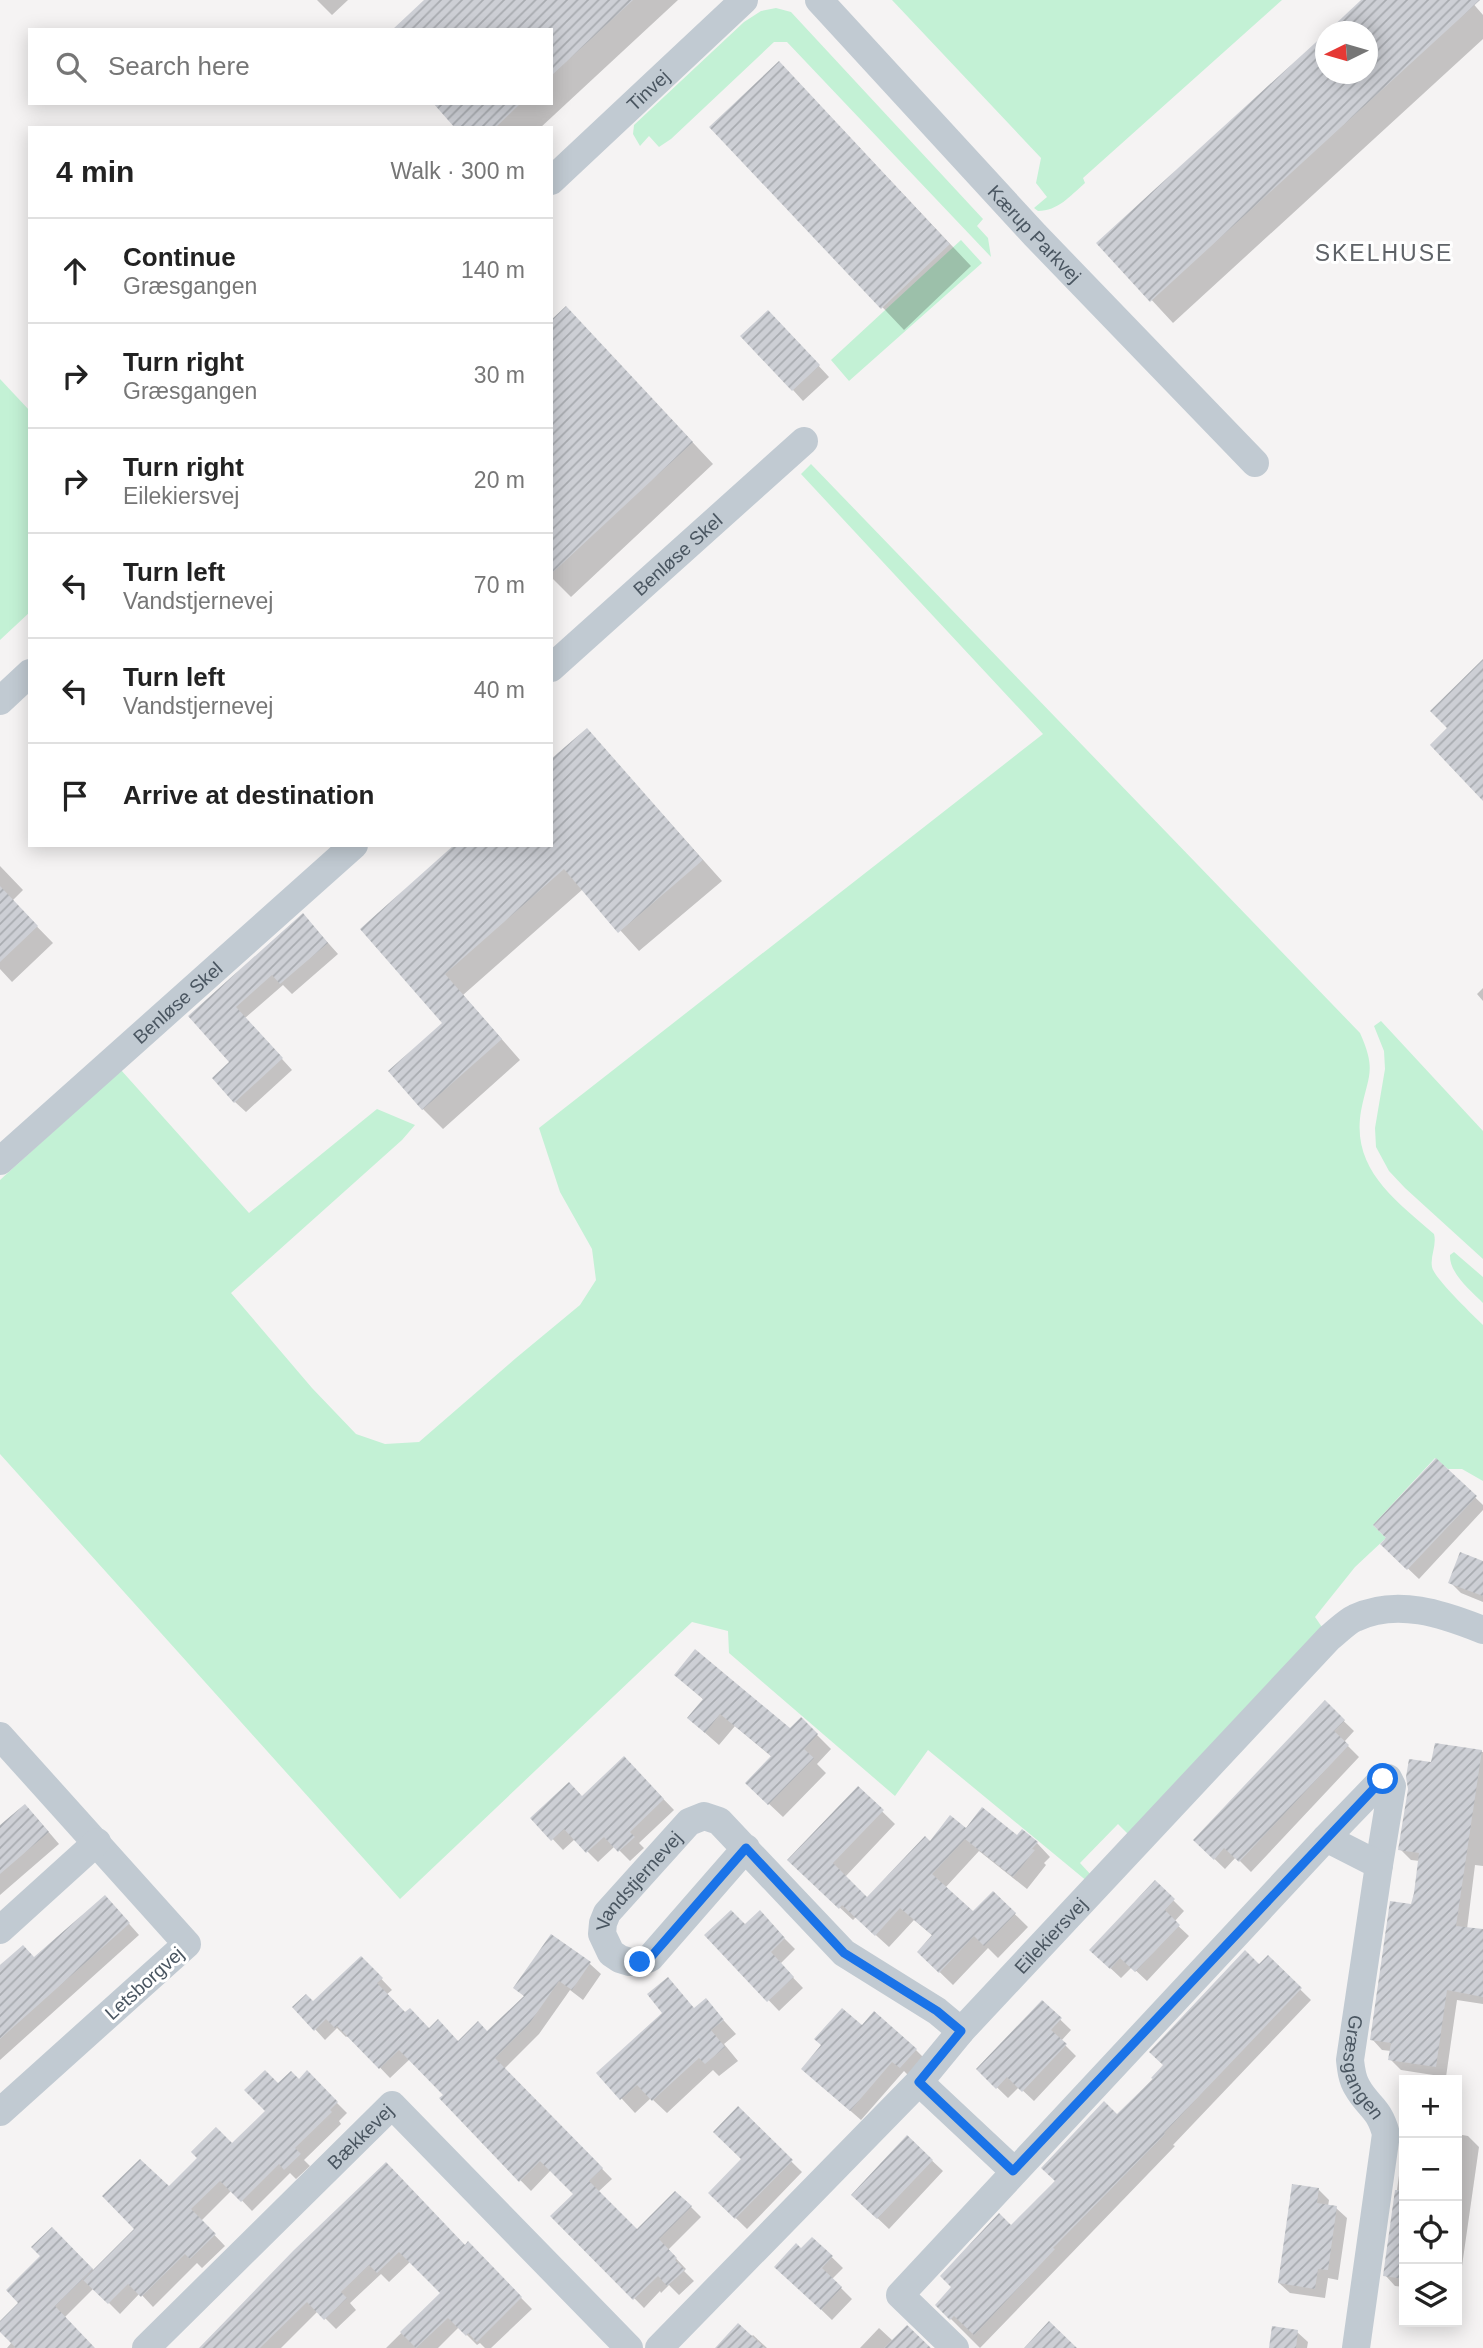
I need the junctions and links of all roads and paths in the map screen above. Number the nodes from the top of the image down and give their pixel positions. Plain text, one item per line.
1 (744, 0) edge
2 (819, 0) edge
3 (553, 179) edge
4 (804, 441) dead end
5 (1255, 463) dead end
6 (553, 666) edge
7 (28, 675) edge
8 (0, 701) edge
9 (352, 847) edge
10 (0, 1161) edge
11 (1482, 1630) edge
12 (0, 1736) edge
13 (1326, 1838) junction
14 (97, 1842) junction
15 (746, 1848) junction
16 (1379, 1865) junction
17 (0, 1930) edge
18 (961, 2031) junction
19 (919, 2082) junction
20 (0, 2112) edge
21 (1013, 2171) junction
22 (146, 2348) edge
23 (629, 2348) edge
24 (659, 2348) edge
25 (954, 2348) edge
26 (1356, 2348) edge

1 - 3 street, Tinvej
2 - 5 street, Kærup Parkvej
4 - 6 street, Benløse Skel
7 - 8 street
9 - 10 street, Benløse Skel
11 - 18 street, Eilekiersvej
12 - 14 street, Letsborgvej
13 - 16 street
13 - 16 street, Græsgangen
13 - 21 street, Græsgangen
14 - 17 street
14 - 20 street, Letsborgvej
15 - 15 street, Vandstjernevej
15 - 18 street, Vandstjernevej
16 - 26 street, Græsgangen
18 - 19 street, Eilekiersvej
19 - 21 street
19 - 24 street, Eilekiersvej
21 - 25 street, Græsgangen
22 - 23 street, Bækkevej

